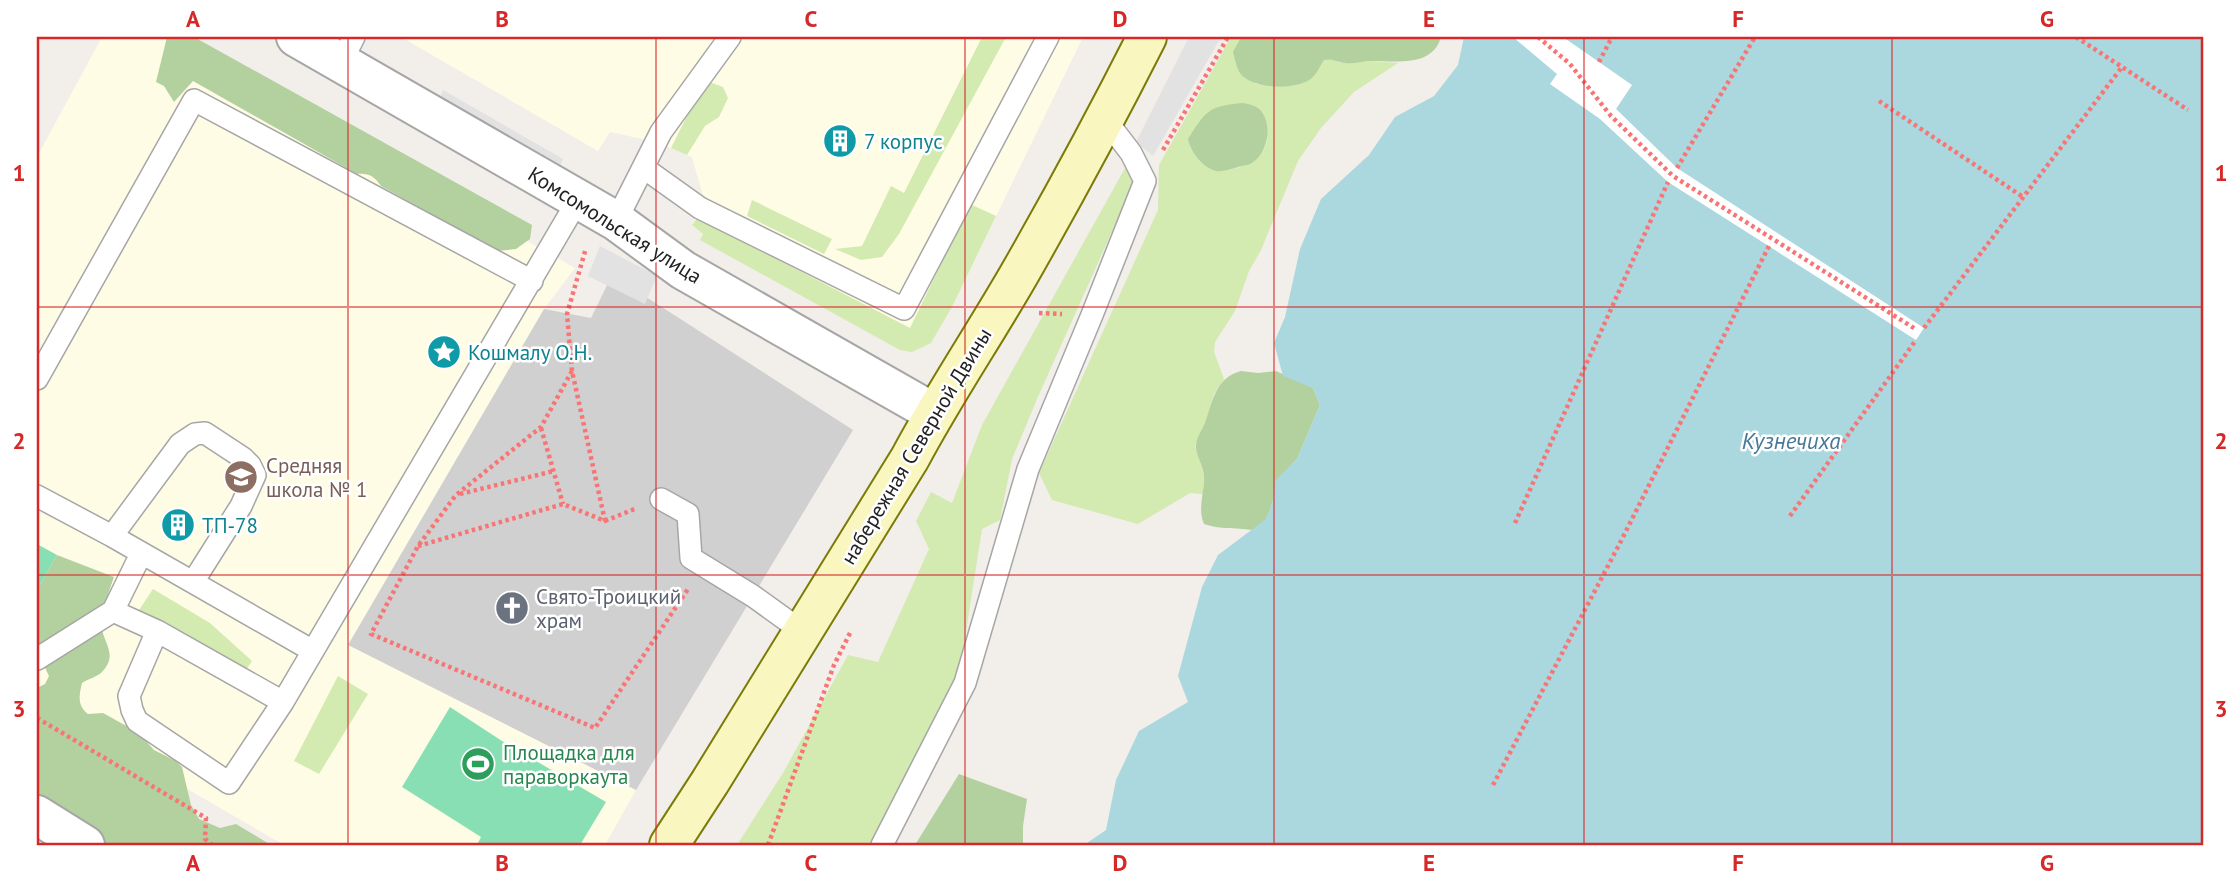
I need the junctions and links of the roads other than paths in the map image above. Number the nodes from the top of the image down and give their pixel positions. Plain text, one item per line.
1 (296, 37) edge
2 (730, 37) edge
3 (1048, 37) edge
4 (1147, 37) edge
5 (348, 50) edge
6 (1105, 119) junction
7 (644, 168) junction
8 (578, 200) junction
9 (616, 221) junction
10 (532, 281) junction
11 (37, 379) edge
12 (934, 413) junction
13 (37, 496) edge
14 (661, 499) dead end
15 (112, 536) junction
16 (141, 554) junction
17 (193, 582) junction
18 (113, 611) junction
19 (157, 631) junction
20 (803, 632) junction
21 (313, 651) junction
22 (37, 659) edge
23 (283, 702) junction
24 (37, 815) edge
25 (85, 845) edge
26 (669, 845) edge
27 (882, 845) edge

1 - 5 street, Комсомольская улица
2 - 7 lane
3 - 7 lane
4 - 6 street, набережная Северной Двины
5 - 8 street, Комсомольская улица
6 - 12 street, набережная Северной Двины
6 - 27 lane
7 - 9 lane
8 - 9 street, Комсомольская улица
8 - 10 lane
9 - 12 street, Комсомольская улица
10 - 11 lane
10 - 21 lane
12 - 20 street, набережная Северной Двины
13 - 15 lane
14 - 20 lane
15 - 16 lane
15 - 17 lane
16 - 17 lane
16 - 18 lane
17 - 21 lane
18 - 19 lane
18 - 22 lane
19 - 23 lane
19 - 23 lane
20 - 26 street, набережная Северной Двины
21 - 23 lane
24 - 25 street

